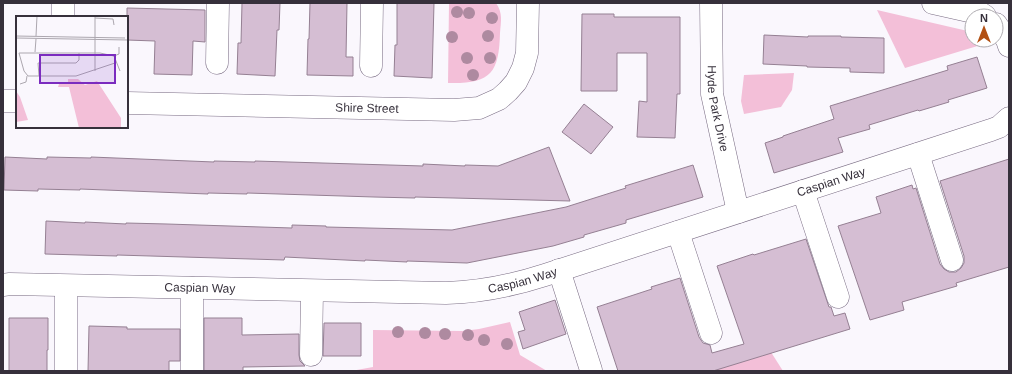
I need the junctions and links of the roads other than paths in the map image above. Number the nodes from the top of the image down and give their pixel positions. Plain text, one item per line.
1 (64, 3) edge
2 (218, 3) edge
3 (372, 3) edge
4 (528, 3) edge
5 (712, 3) edge
6 (935, 3) edge
7 (964, 10) edge
8 (63, 16) edge
9 (1004, 36) edge
10 (1009, 46) edge
11 (217, 63) dead end
12 (371, 66) dead end
13 (3, 100) edge
14 (16, 101) edge
15 (128, 103) edge
16 (1009, 118) edge
17 (918, 154) junction
18 (803, 191) junction
19 (738, 212) junction
20 (678, 232) junction
21 (952, 260) dead end
22 (559, 270) junction
23 (7, 285) edge
24 (66, 286) junction
25 (192, 288) junction
26 (312, 291) junction
27 (838, 297) dead end
28 (711, 333) dead end
29 (310, 355) dead end
30 (591, 370) edge
31 (66, 371) edge
32 (192, 371) edge

1 - 8 street
2 - 11 street
3 - 12 street
4 - 15 street, Shire Street
5 - 19 street, Hyde Park Drive
6 - 7 street
9 - 10 street
13 - 14 street
16 - 17 street, Caspian Way
17 - 18 street, Caspian Way
17 - 21 street
18 - 19 street, Caspian Way
18 - 27 street
19 - 20 street, Caspian Way
20 - 22 street, Caspian Way
20 - 28 street
22 - 26 street, Caspian Way
22 - 30 street
23 - 24 street, Caspian Way
24 - 25 street, Caspian Way
24 - 31 street
25 - 26 street, Caspian Way
25 - 32 street
26 - 29 street

